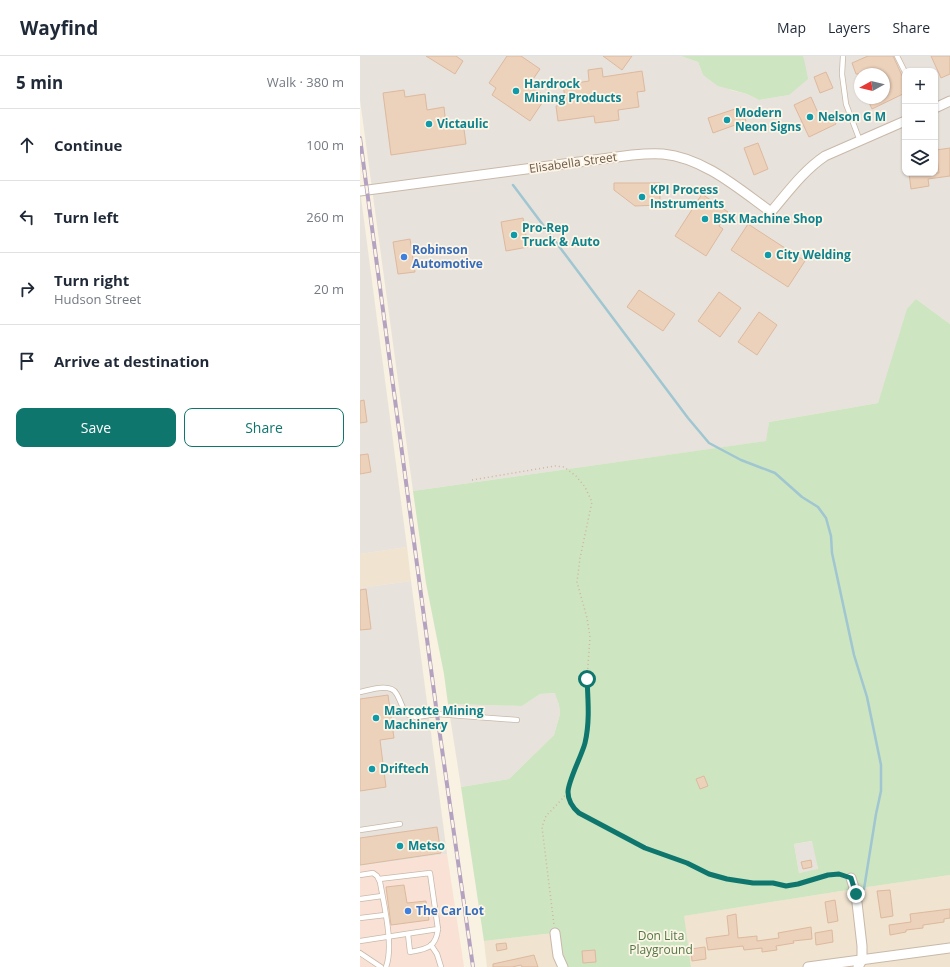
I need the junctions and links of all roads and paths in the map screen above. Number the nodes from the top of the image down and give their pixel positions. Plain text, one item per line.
1 (842, 56) edge
2 (897, 56) edge
3 (903, 68) edge
4 (950, 101) edge
5 (938, 107) edge
6 (902, 122) edge
7 (860, 141) junction
8 (360, 192) edge
9 (472, 480) dead end
10 (360, 692) edge
11 (517, 720) dead end
12 (568, 790) junction
13 (400, 824) dead end
14 (360, 830) edge
15 (360, 875) edge
16 (851, 878) joint
17 (379, 879) junction
18 (382, 896) junction
19 (360, 899) edge
20 (385, 915) junction
21 (360, 918) edge
22 (438, 929) junction
23 (555, 933) joint
24 (408, 934) junction
25 (388, 936) junction
26 (360, 940) edge
27 (431, 945) junction
28 (950, 948) edge
29 (360, 953) edge
30 (862, 965) edge
31 (382, 967) edge
32 (386, 967) edge
33 (441, 967) edge
34 (563, 967) edge
35 (808, 967) edge

1 - 7 lane
2 - 3 lane
4 - 5 street
6 - 7 street
7 - 8 street, Elisabella Street
9 - 12 path
10 - 11 lane
12 - 16 path
12 - 23 path
13 - 14 lane
15 - 17 lane
16 - 30 street
17 - 18 lane
17 - 22 lane
18 - 19 lane
18 - 20 lane
20 - 21 lane
20 - 25 lane
22 - 24 lane
22 - 27 lane
23 - 34 street
24 - 25 lane
24 - 27 lane
25 - 26 lane
25 - 32 lane
27 - 33 lane
28 - 30 street
29 - 31 lane
30 - 35 street

